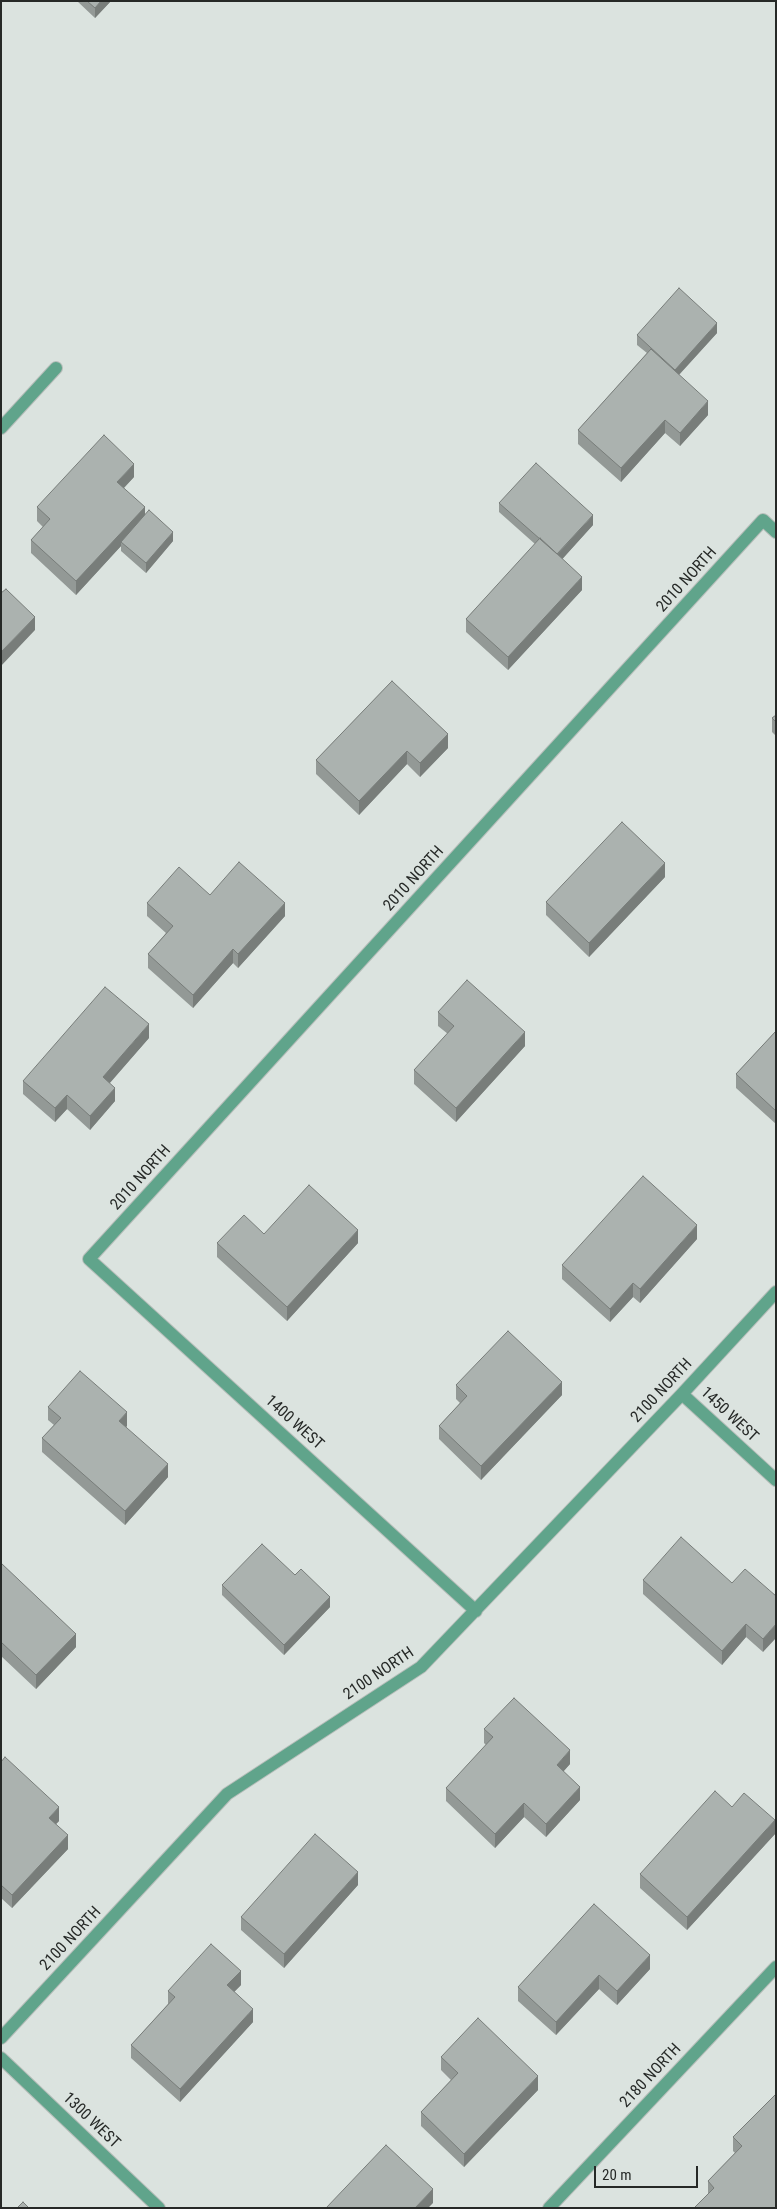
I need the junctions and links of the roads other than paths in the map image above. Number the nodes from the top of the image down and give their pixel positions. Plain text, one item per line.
1 (56, 368) dead end
2 (1, 428) edge
3 (776, 532) edge
4 (89, 1259) joint
5 (776, 1292) edge
6 (682, 1394) junction
7 (776, 1480) edge
8 (476, 1611) junction
9 (776, 1967) edge
10 (1, 2038) edge
11 (1, 2058) edge
12 (159, 2208) edge
13 (549, 2208) edge

1 - 2 street
3 - 4 street, 2010 NORTH
4 - 8 street, 1400 WEST
5 - 6 street, 2100 NORTH
6 - 7 street, 1450 WEST
6 - 8 street, 2100 NORTH
8 - 10 street, 2100 NORTH
9 - 13 street, 2180 NORTH
11 - 12 street, 1300 WEST

